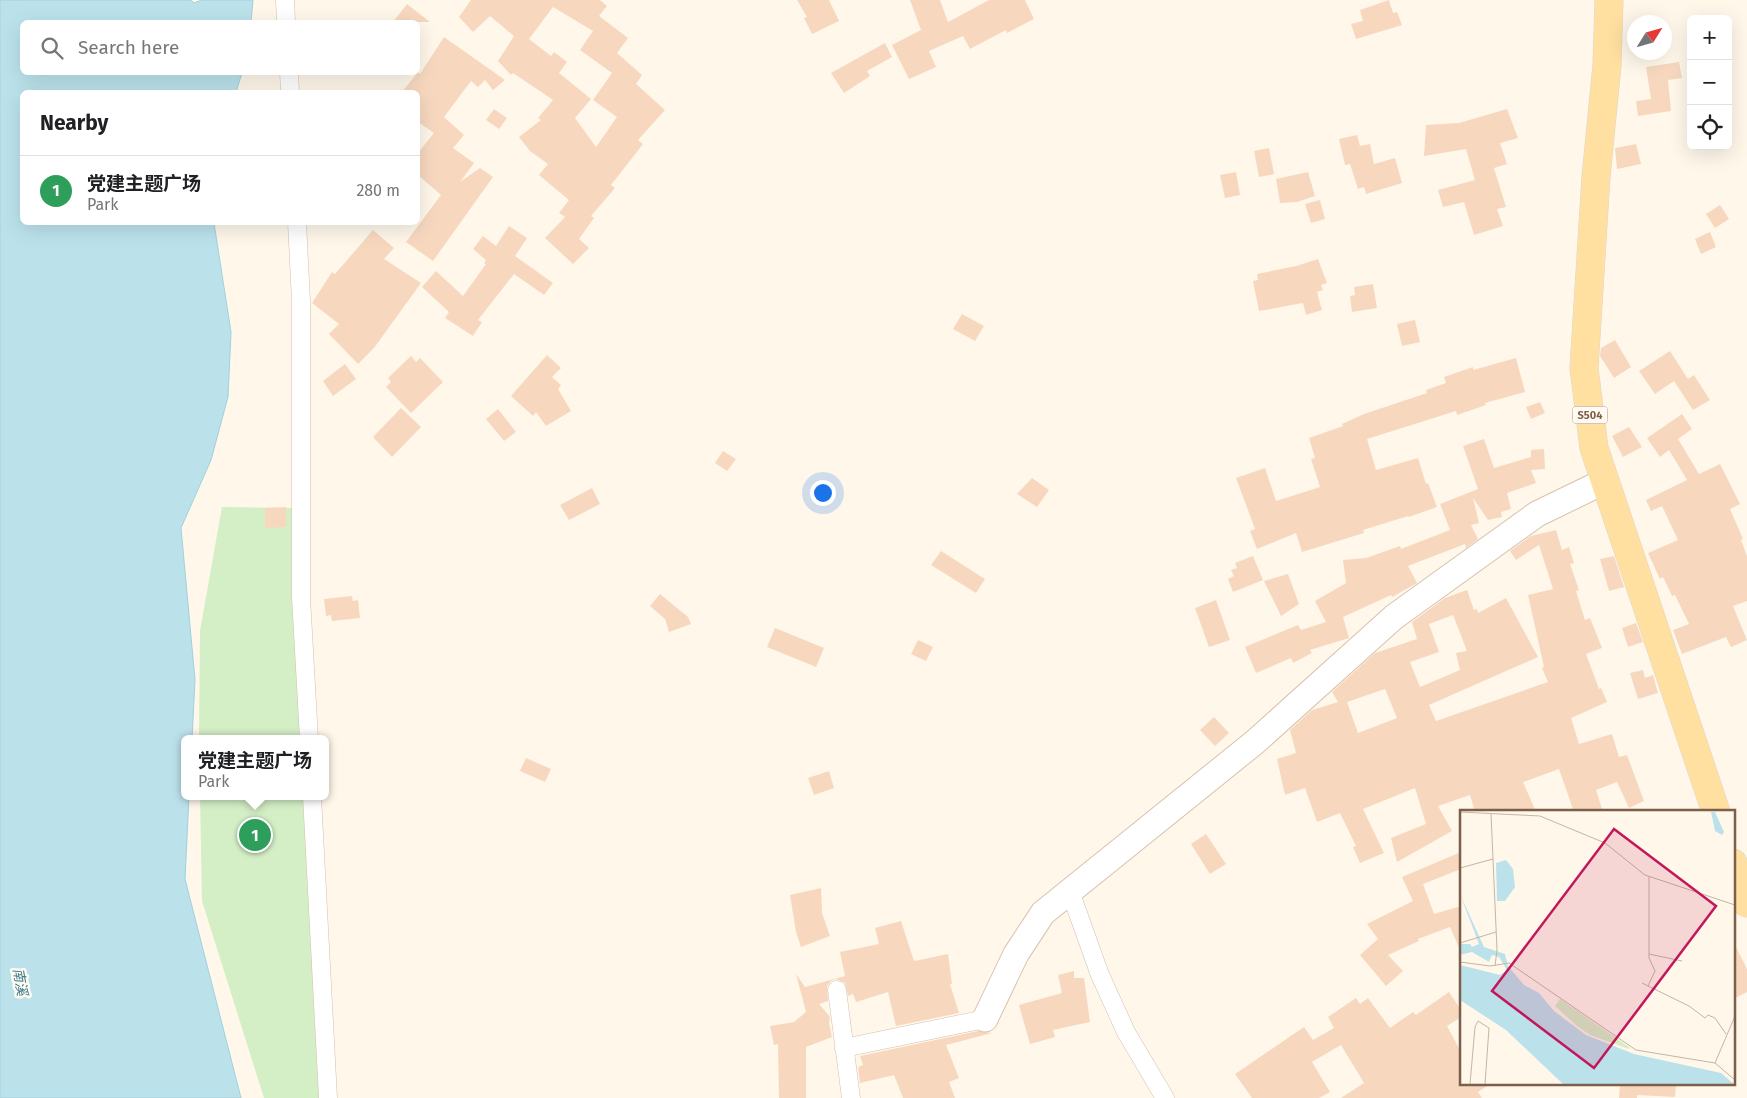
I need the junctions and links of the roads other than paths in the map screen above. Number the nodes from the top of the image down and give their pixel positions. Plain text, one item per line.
1 (285, 0) edge
2 (1609, 0) edge
3 (286, 20) edge
4 (289, 75) edge
5 (290, 90) edge
6 (297, 225) edge
7 (1605, 481) junction
8 (309, 735) edge
9 (312, 800) edge
10 (1715, 810) edge
11 (1734, 866) edge
12 (1070, 892) junction
13 (1747, 903) edge
14 (837, 990) dead end
15 (985, 1019) joint
16 (844, 1048) junction
17 (328, 1098) edge
18 (851, 1098) edge
19 (1164, 1098) edge

1 - 3 street
2 - 7 main road, S504
4 - 5 street
6 - 8 street
7 - 10 main road, S504
7 - 12 street
9 - 17 street
11 - 13 main road
12 - 15 street
12 - 19 street
14 - 16 street
15 - 16 street
16 - 18 street

